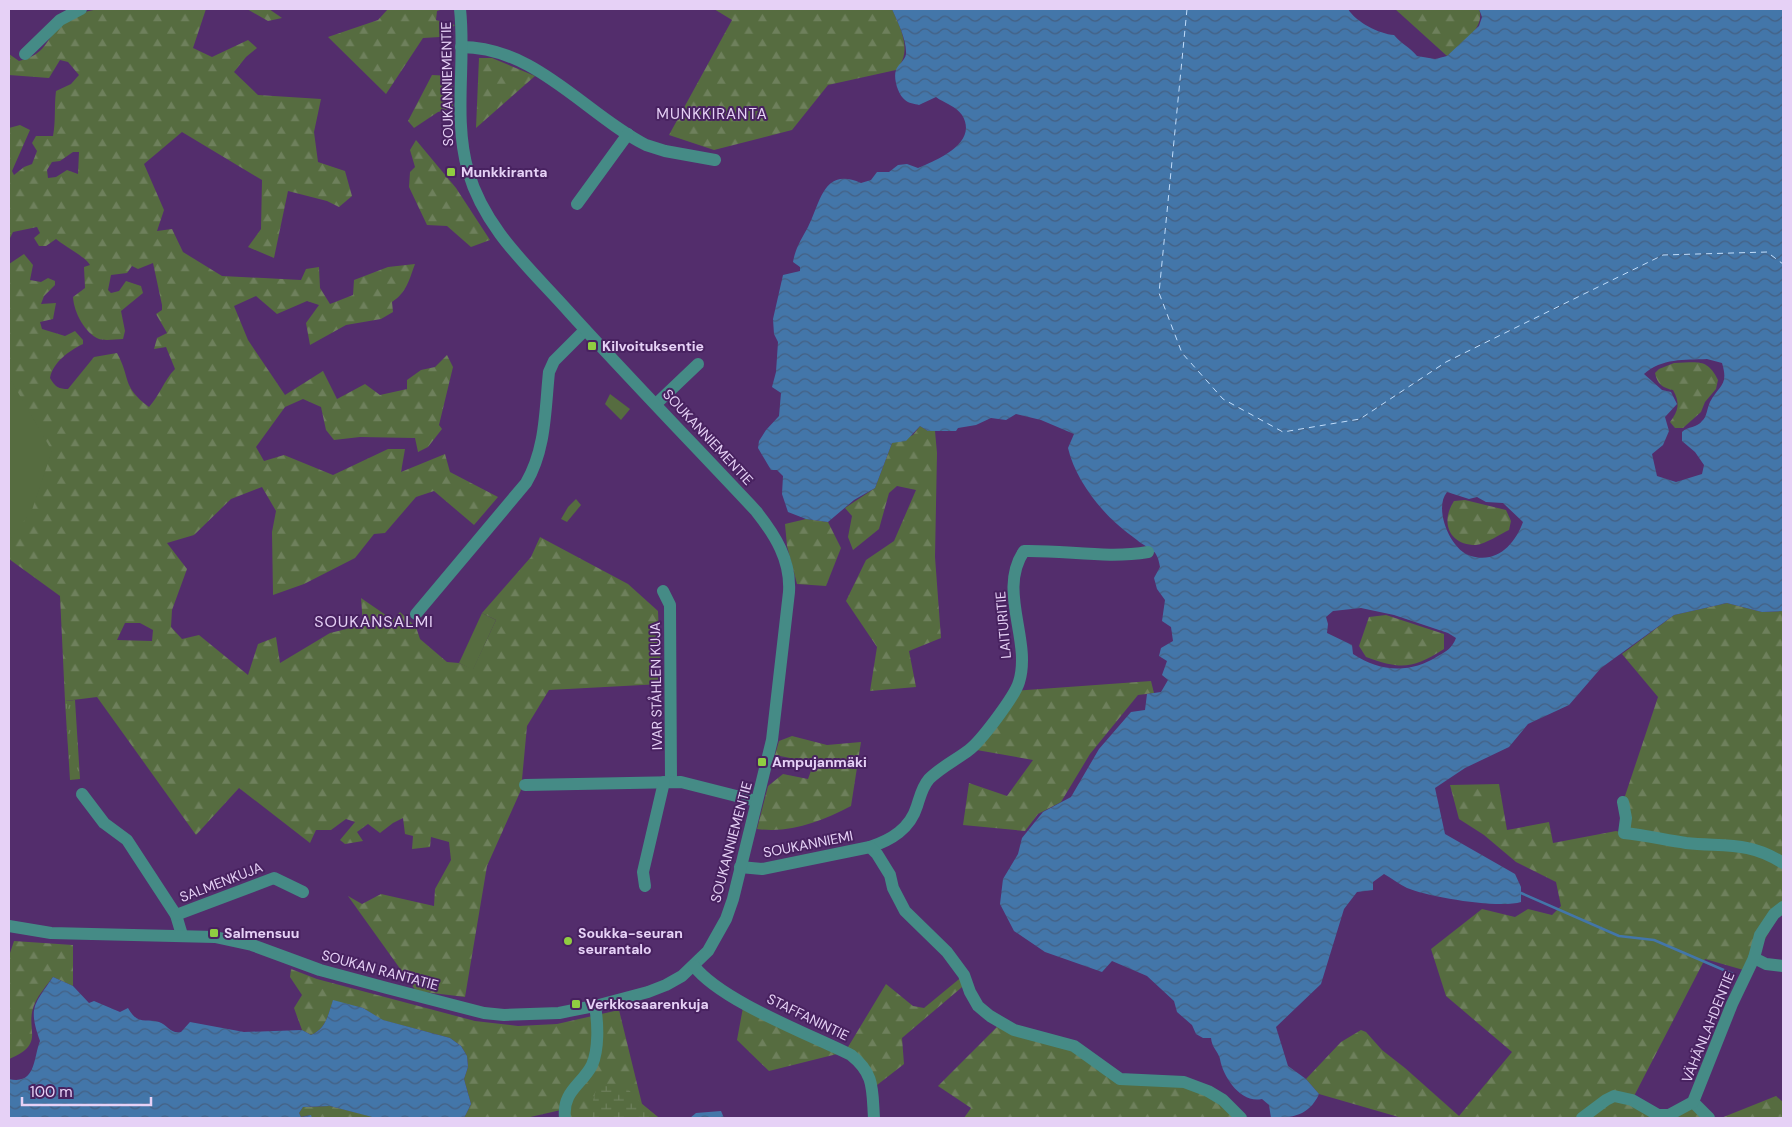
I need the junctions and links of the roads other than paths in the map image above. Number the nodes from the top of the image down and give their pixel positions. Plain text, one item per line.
1 (82, 9) edge
2 (460, 9) edge
3 (461, 47) junction
4 (25, 54) dead end
5 (628, 134) junction
6 (716, 160) dead end
7 (577, 204) dead end
8 (585, 330) junction
9 (698, 364) dead end
10 (656, 404) junction
11 (1148, 552) dead end
12 (663, 591) dead end
13 (416, 614) dead end
14 (668, 782) junction
15 (525, 785) dead end
16 (82, 794) dead end
17 (756, 801) junction
18 (1623, 802) dead end
19 (870, 848) junction
20 (1783, 862) edge
21 (740, 867) junction
22 (645, 886) dead end
23 (303, 892) dead end
24 (1783, 906) edge
25 (176, 915) junction
26 (9, 926) edge
27 (720, 931) joint
28 (182, 935) junction
29 (1754, 958) junction
30 (694, 966) junction
31 (1783, 966) edge
32 (595, 1006) junction
33 (1693, 1102) junction
34 (565, 1118) edge
35 (874, 1118) edge
36 (1241, 1118) edge
37 (1582, 1118) edge
38 (1709, 1118) edge

1 - 4 street
2 - 3 street, SOUKANNIEMENTIE
3 - 5 street
3 - 8 street, SOUKANNIEMENTIE
5 - 6 street
5 - 7 street
8 - 10 street, SOUKANNIEMENTIE
8 - 13 street
9 - 10 street
10 - 17 street, SOUKANNIEMENTIE
11 - 19 street, LAITURITIE
12 - 14 street, IVAR STÅHLEN KUJA
14 - 15 street
14 - 17 street
14 - 22 street, IVAR STÅHLEN KUJA
16 - 25 street
17 - 21 street, SOUKANNIEMENTIE
18 - 20 street
19 - 21 street, SOUKANNIEMI
19 - 36 street, SOUKANNIEMI
21 - 27 street, SOUKANNIEMENTIE
23 - 25 street, SALMENKUJA
24 - 29 street, VÄHÄNLAHDENTIE
25 - 28 street
26 - 28 street, SOUKAN RANTATIE
27 - 30 street, SOUKAN RANTATIE
28 - 32 street, SOUKAN RANTATIE
29 - 31 street
29 - 33 street, VÄHÄNLAHDENTIE
30 - 32 street, SOUKAN RANTATIE
30 - 35 street, STAFFANINTIE
32 - 34 street
33 - 37 street, VÄHÄNLAHDENTIE
33 - 38 street

